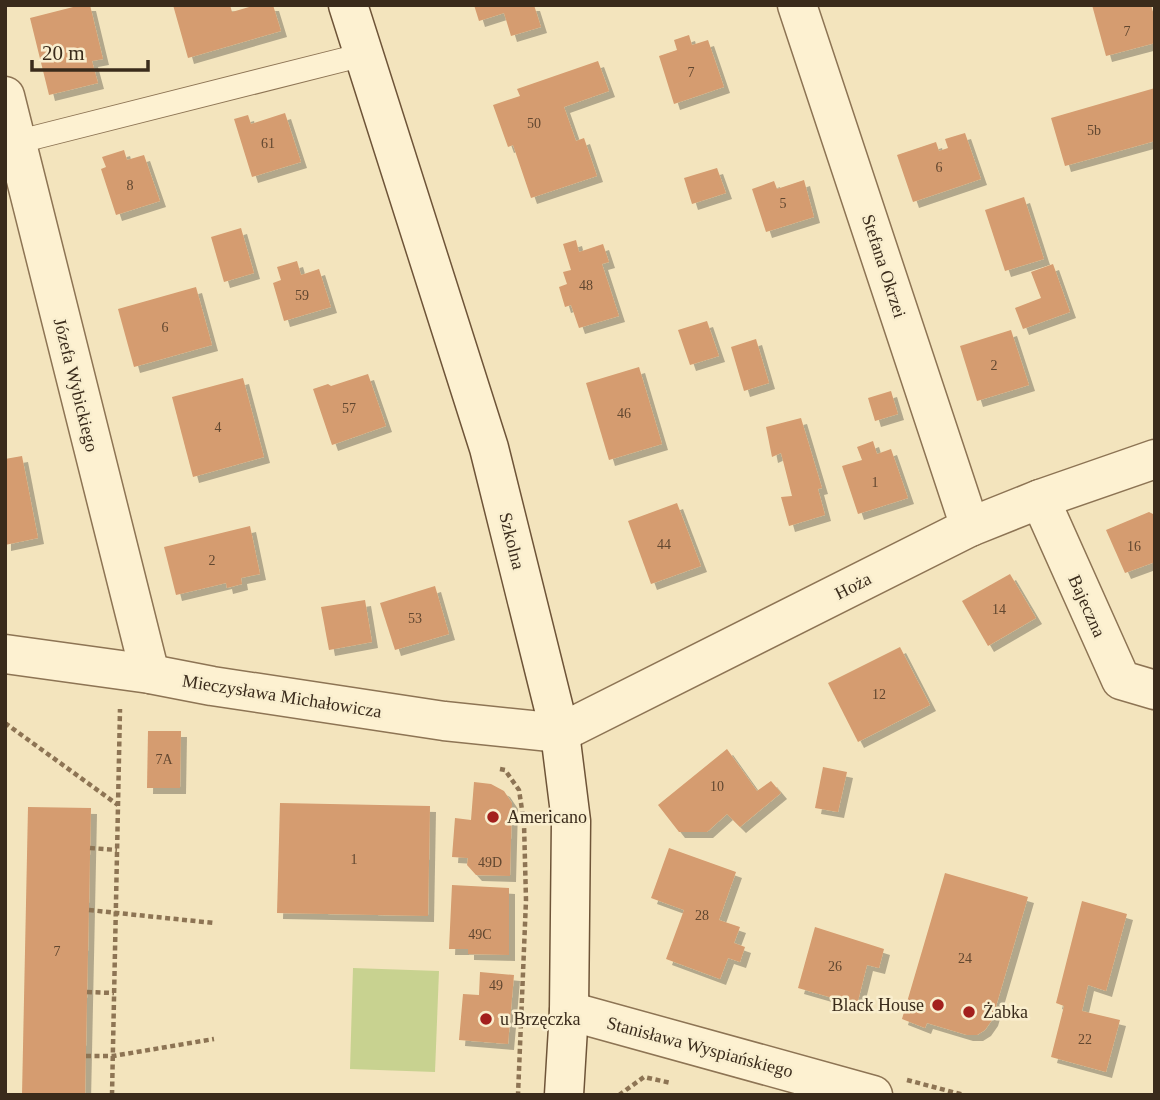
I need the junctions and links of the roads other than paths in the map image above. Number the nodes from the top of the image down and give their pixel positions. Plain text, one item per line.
1 (348, 5) edge
2 (797, 5) edge
3 (362, 55) junction
4 (5, 96) edge
5 (17, 142) junction
6 (1155, 459) edge
7 (1040, 499) junction
8 (970, 527) junction
9 (5, 654) edge
10 (150, 674) junction
11 (1155, 690) edge
12 (559, 733) junction
13 (569, 1011) junction
14 (564, 1095) edge
15 (873, 1095) edge

1 - 3 street, Szkolna
2 - 8 street, Stefana Okrzei
3 - 5 lane
3 - 12 street, Szkolna
4 - 5 street, Józefa Wybickiego
5 - 10 street, Józefa Wybickiego
6 - 7 street, Hoża
7 - 8 street, Hoża
7 - 11 street, Bajeczna
8 - 12 street, Hoża
9 - 10 street, Mieczysława Michałowicza
10 - 12 street, Mieczysława Michałowicza
12 - 13 street, Szkolna
13 - 14 street, Szkolna
13 - 15 street, Stanisława Wyspiańskiego

